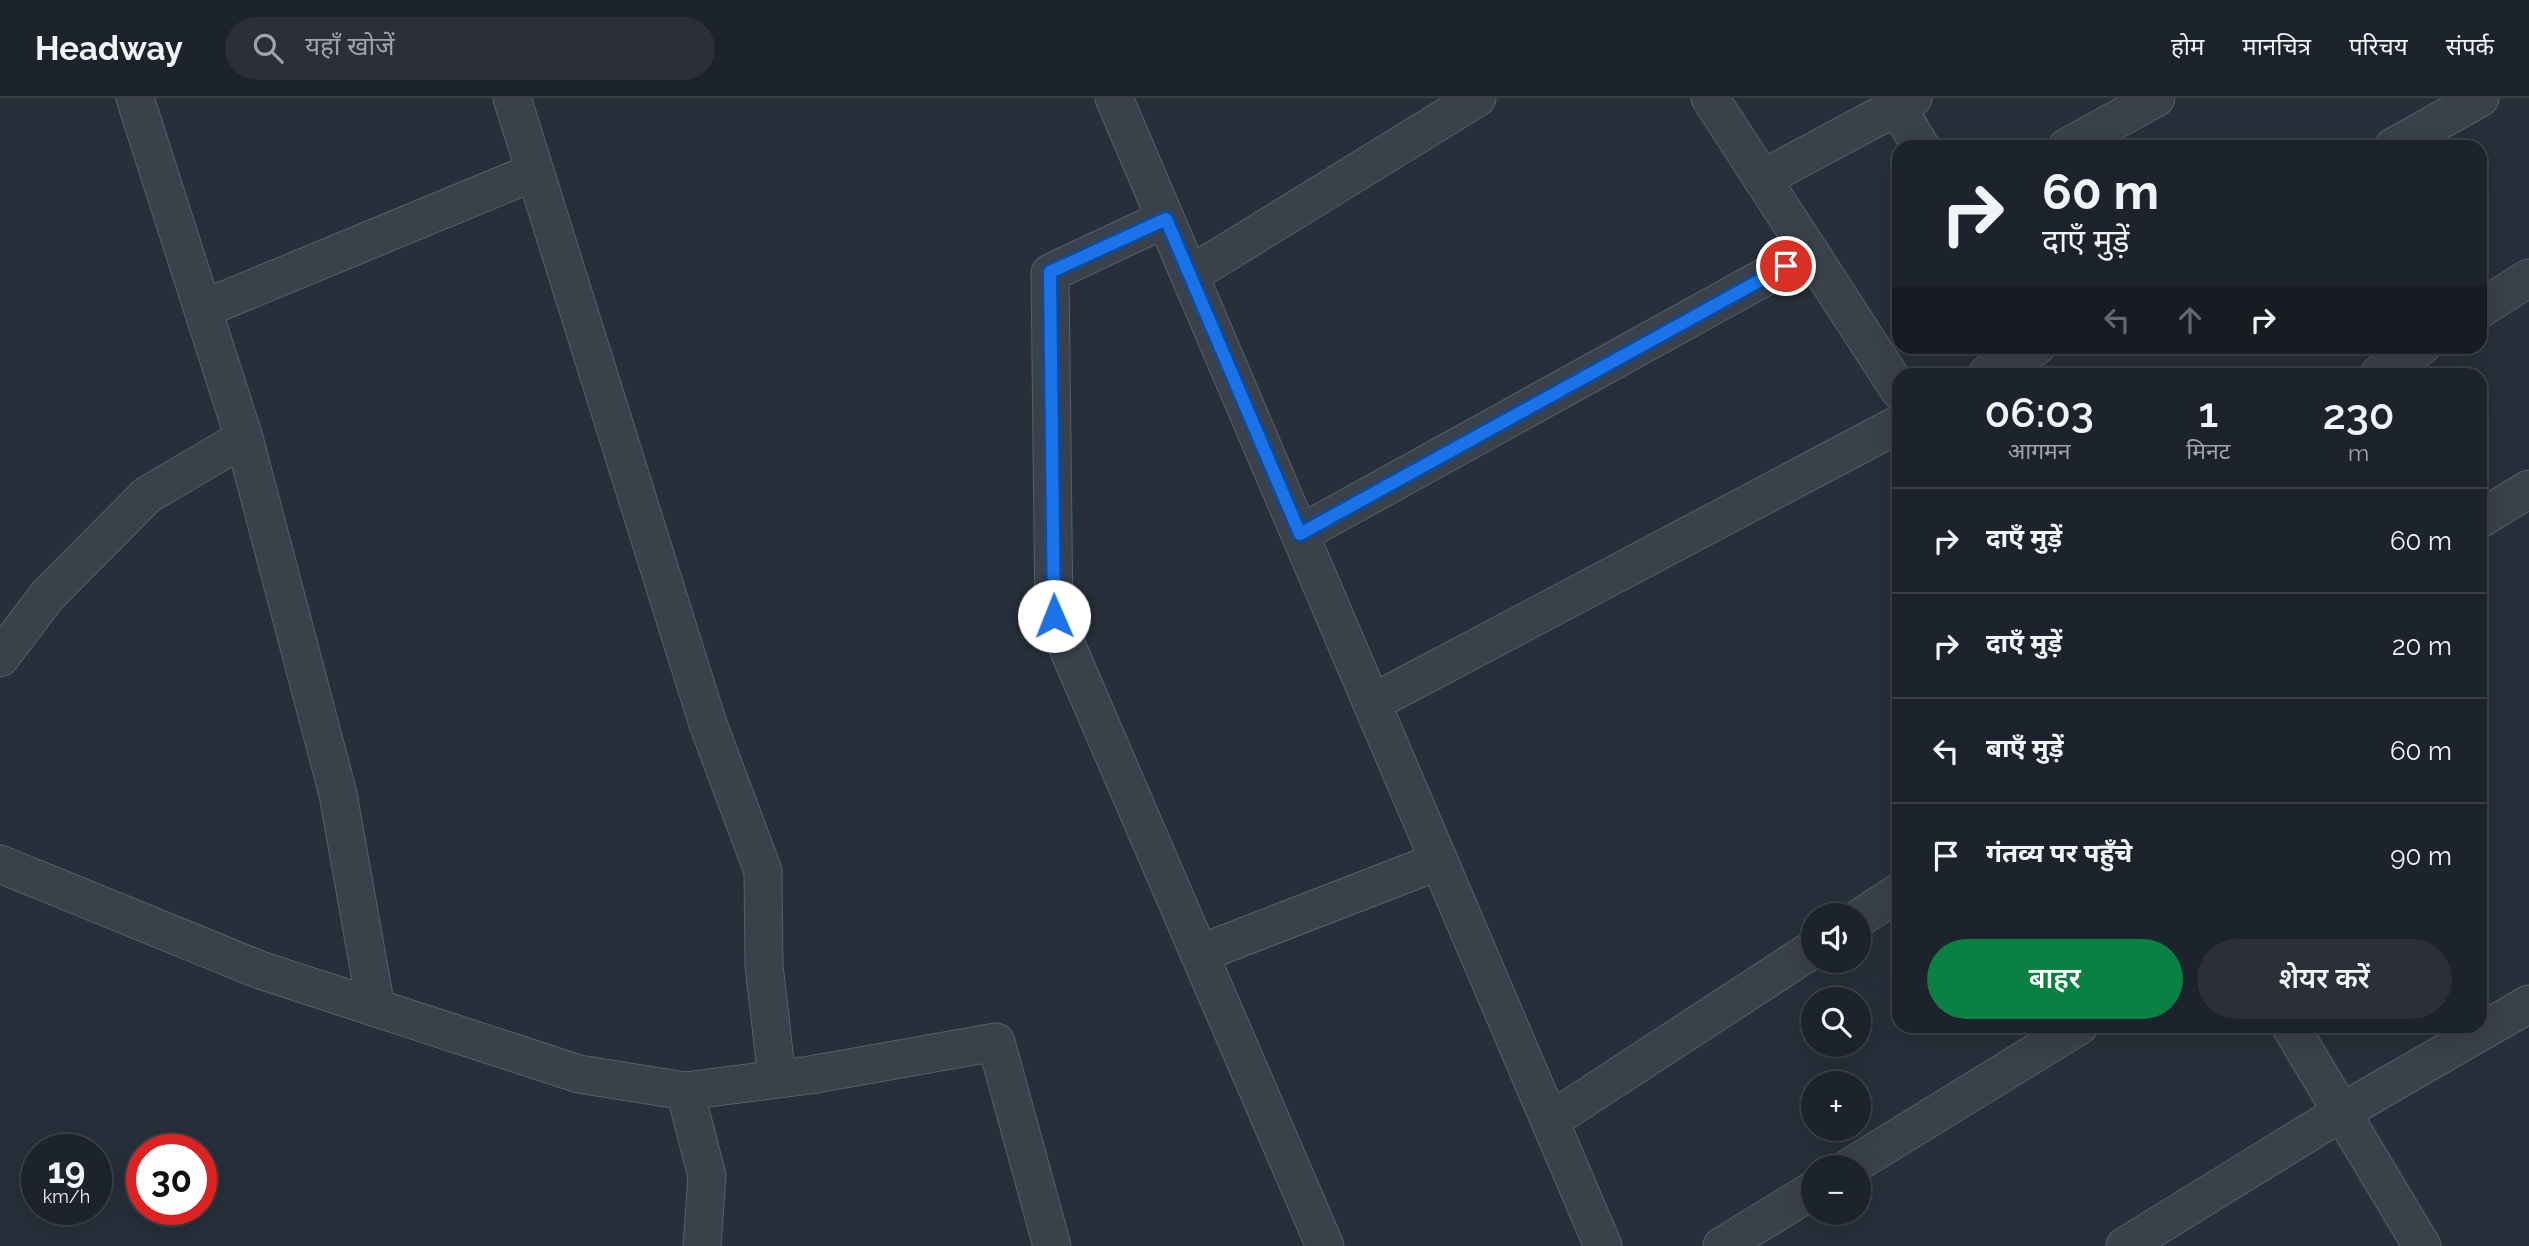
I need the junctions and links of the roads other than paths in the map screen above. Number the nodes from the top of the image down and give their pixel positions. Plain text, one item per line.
1 (135, 98) edge
2 (512, 98) edge
3 (1114, 98) edge
4 (1476, 98) edge
5 (1710, 98) edge
6 (2156, 98) edge
7 (1905, 102) edge
8 (2456, 104) edge
9 (1919, 140) edge
10 (2080, 140) edge
11 (2403, 140) edge
12 (534, 172) junction
13 (1762, 179) junction
14 (1166, 219) junction
15 (1810, 252) junction
16 (1190, 275) junction
17 (2529, 278) edge
18 (2487, 305) edge
19 (203, 309) junction
20 (2023, 354) edge
21 (2410, 354) edge
22 (1998, 368) edge
23 (2388, 368) edge
24 (1892, 379) edge
25 (1892, 428) edge
26 (244, 438) junction
27 (2529, 489) edge
28 (2487, 515) edge
29 (1300, 534) junction
30 (0, 658) edge
31 (1372, 703) junction
32 (1439, 861) junction
33 (0, 864) edge
34 (1892, 897) edge
35 (1871, 910) edge
36 (1199, 954) junction
37 (1801, 957) edge
38 (2529, 1004) edge
39 (376, 1008) junction
40 (2487, 1017) edge
41 (2068, 1033) edge
42 (2294, 1033) edge
43 (2462, 1033) edge
44 (777, 1079) junction
45 (685, 1091) junction
46 (2342, 1112) junction
47 (1550, 1121) junction
48 (1869, 1155) edge
49 (1801, 1197) edge
50 (702, 1246) edge
51 (1052, 1246) edge
52 (1325, 1246) edge
53 (1603, 1246) edge
54 (1722, 1246) edge
55 (2125, 1246) edge
56 (2422, 1246) edge

1 - 19 street
2 - 12 street
3 - 14 street
4 - 16 street
5 - 13 street
6 - 10 street
7 - 9 street
7 - 13 street
8 - 11 street
12 - 19 street
12 - 44 street
13 - 15 street
14 - 16 street
14 - 36 street
15 - 24 street
15 - 29 street
16 - 29 street
17 - 18 street
19 - 26 street
20 - 22 street
21 - 23 street
25 - 31 street
26 - 30 street
26 - 39 street
27 - 28 street
29 - 31 street
31 - 32 street
32 - 36 street
32 - 47 street
33 - 39 street
34 - 35 street
36 - 52 street
37 - 47 street
38 - 40 street
39 - 45 street
41 - 48 street
42 - 46 street
43 - 46 street
44 - 45 street
44 - 51 street
45 - 50 street
46 - 55 street
46 - 56 street
47 - 53 street
49 - 54 street

